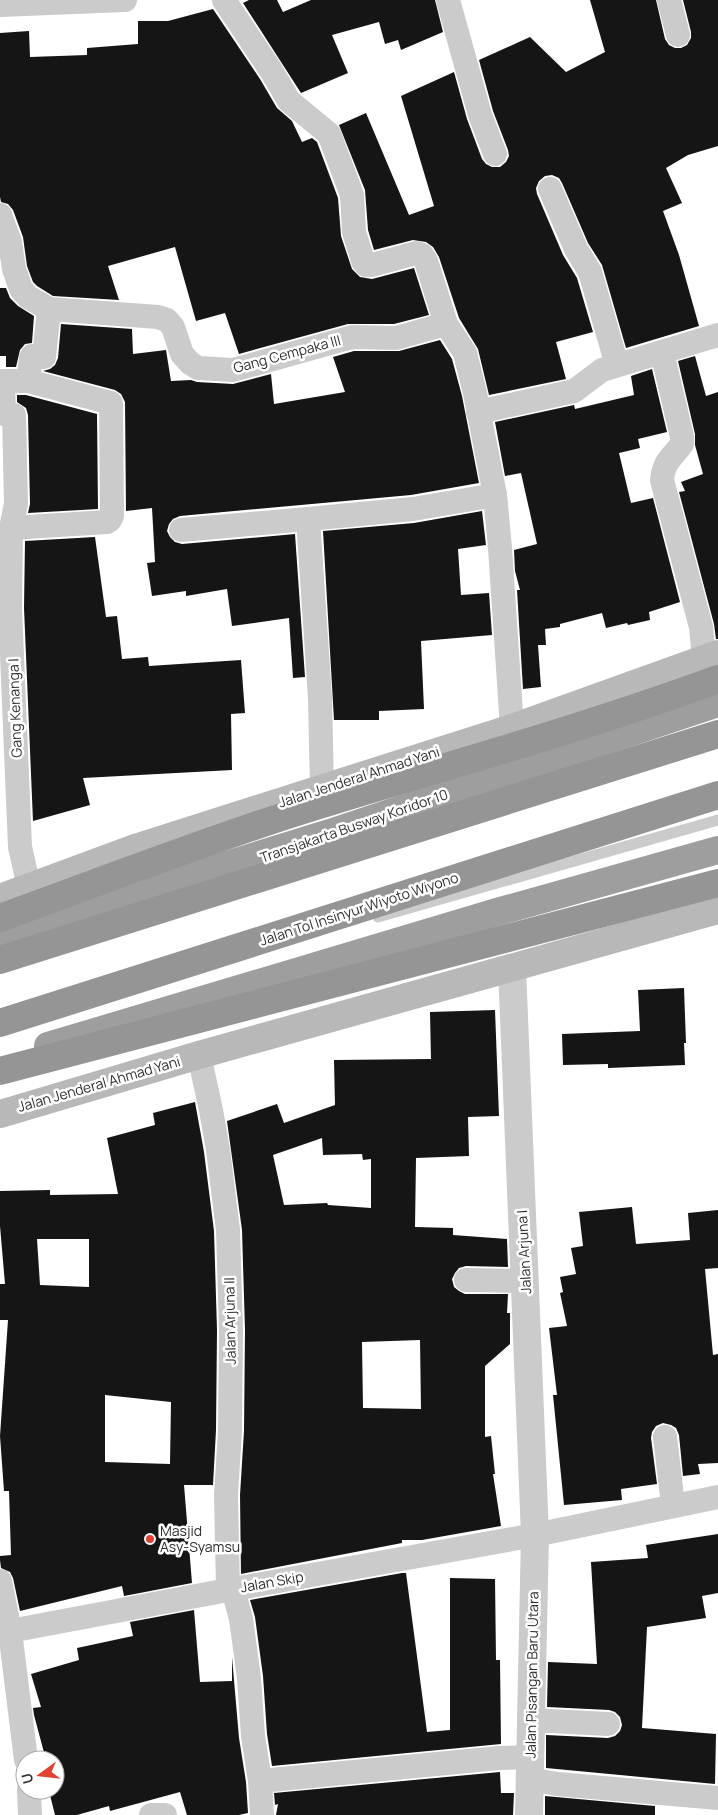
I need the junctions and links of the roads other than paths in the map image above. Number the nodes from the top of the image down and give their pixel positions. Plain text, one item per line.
1 (125, 0) edge
2 (224, 0) edge
3 (448, 0) edge
4 (669, 0) edge
5 (0, 5) edge
6 (678, 35) dead end
7 (495, 154) dead end
8 (550, 189) dead end
9 (0, 215) edge
10 (49, 309) junction
11 (446, 324) junction
12 (718, 335) edge
13 (662, 352) junction
14 (617, 365) junction
15 (28, 381) junction
16 (478, 412) junction
17 (495, 496) junction
18 (308, 519) junction
19 (11, 528) junction
20 (181, 530) dead end
21 (714, 664) edge
22 (718, 702) edge
23 (512, 728) junction
24 (718, 734) edge
25 (518, 785) dead end
26 (322, 789) junction
27 (718, 795) edge
28 (718, 820) edge
29 (718, 850) edge
30 (718, 883) edge
31 (29, 887) junction
32 (0, 898) edge
33 (718, 910) edge
34 (0, 918) edge
35 (364, 921) dead end
36 (326, 932) dead end
37 (0, 935) edge
38 (0, 960) edge
39 (0, 964) edge
40 (512, 968) junction
41 (0, 1024) edge
42 (199, 1055) junction
43 (0, 1061) edge
44 (0, 1072) edge
45 (0, 1114) edge
46 (466, 1280) dead end
47 (525, 1281) junction
48 (665, 1437) dead end
49 (718, 1497) edge
50 (673, 1505) junction
51 (535, 1535) junction
52 (0, 1581) edge
53 (230, 1589) junction
54 (10, 1631) junction
55 (531, 1720) junction
56 (608, 1724) dead end
57 (25, 1750) edge
58 (530, 1768) junction
59 (260, 1781) junction
60 (718, 1798) edge
61 (29, 1800) edge
62 (30, 1815) edge
63 (151, 1815) edge
64 (165, 1815) edge
65 (262, 1815) edge
66 (529, 1815) edge

1 - 5 street
2 - 11 street
3 - 7 street
4 - 6 street
8 - 14 street
9 - 10 street
10 - 11 street, Gang Cempaka III
10 - 15 street
11 - 16 street
12 - 13 street
13 - 14 street
13 - 21 street
14 - 16 street
15 - 19 street, Gang Kenanga I
15 - 19 street, Gang Kenanga I
16 - 17 street
17 - 18 street
17 - 23 street
18 - 20 street
18 - 26 street
19 - 31 street, Gang Kenanga I
21 - 23 main road, Jalan Jenderal Ahmad Yani
21 - 34 highway
22 - 37 highway
23 - 26 main road, Jalan Jenderal Ahmad Yani
24 - 38 highway
25 - 39 lane, Transjakarta Busway Koridor 10
26 - 31 main road, Jalan Jenderal Ahmad Yani
27 - 41 highway, Jalan Tol Insinyur Wiyoto Wiyono
28 - 35 lane
29 - 43 highway
30 - 44 highway
31 - 32 main road, Jalan Jenderal Ahmad Yani
33 - 40 main road, Jalan Jenderal Ahmad Yani
36 - 41 lane
40 - 42 main road, Jalan Jenderal Ahmad Yani
40 - 47 street, Jalan Arjuna I
42 - 45 main road, Jalan Jenderal Ahmad Yani
42 - 53 street, Jalan Arjuna II
46 - 47 street
47 - 51 street, Jalan Arjuna I
48 - 50 street
49 - 50 street, Jalan Skip
50 - 51 street, Jalan Skip
51 - 53 street, Jalan Skip
51 - 55 street, Jalan Pisangan Baru Utara
52 - 54 street
53 - 54 street, Jalan Skip
53 - 59 street, Jalan Arjuna II
54 - 57 street
55 - 56 street
55 - 58 street, Jalan Pisangan Baru Utara
58 - 59 street
58 - 60 street
58 - 66 street, Jalan Pisangan Baru Utara
59 - 65 street, Jalan Arjuna II
61 - 62 street
63 - 64 street

